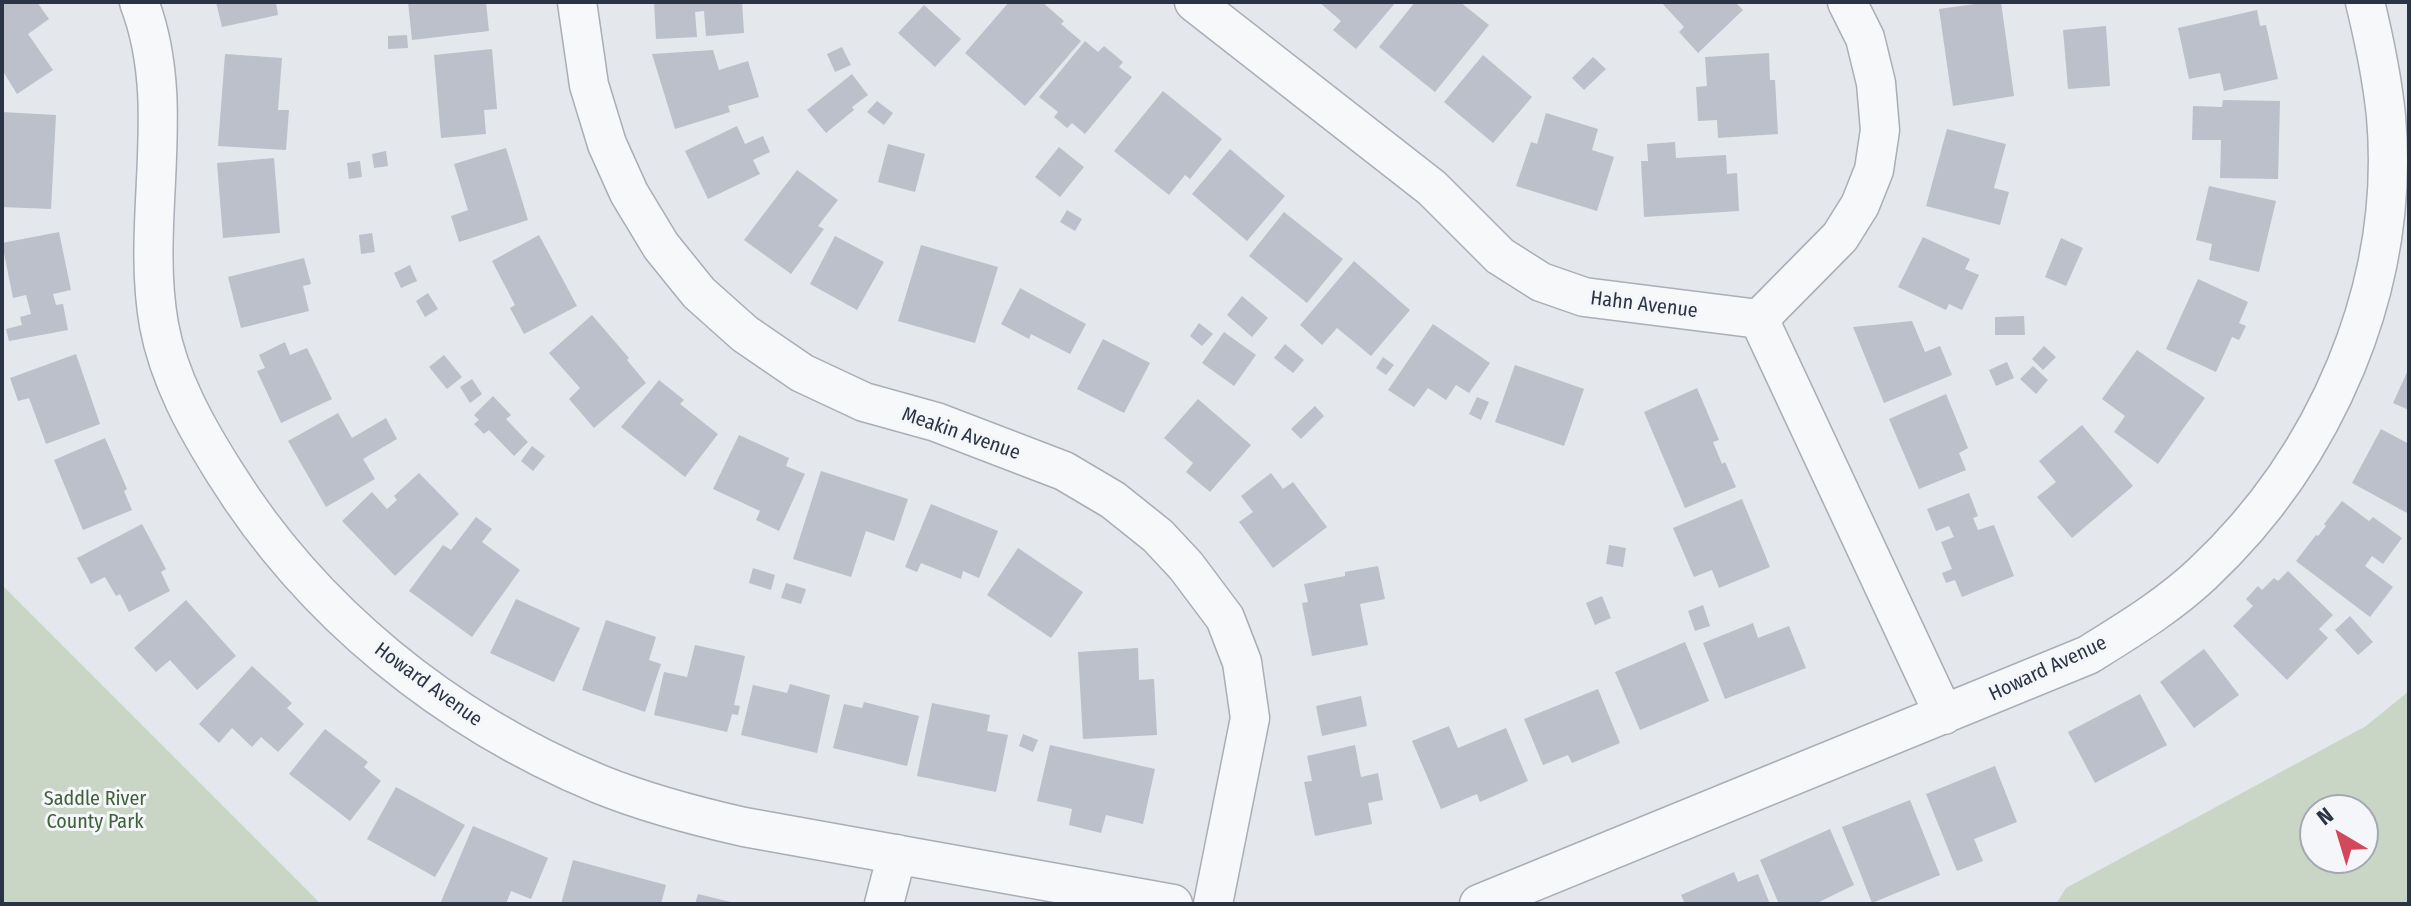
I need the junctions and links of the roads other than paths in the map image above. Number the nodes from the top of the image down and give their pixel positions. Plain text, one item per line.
1 (139, 2) edge
2 (577, 2) edge
3 (1194, 2) edge
4 (1847, 2) edge
5 (2365, 2) edge
6 (2398, 186) edge
7 (1759, 319) junction
8 (1944, 715) junction
9 (897, 854) junction
10 (884, 904) edge
11 (1173, 904) edge
12 (1213, 904) edge
13 (1479, 904) edge

1 - 9 street, Howard Avenue
2 - 12 street, Meakin Avenue
3 - 7 street, Hahn Avenue
4 - 7 street
5 - 6 street, Howard Avenue
6 - 8 street, Howard Avenue
7 - 8 street
8 - 13 street, Howard Avenue
9 - 10 street
9 - 11 street, Howard Avenue

